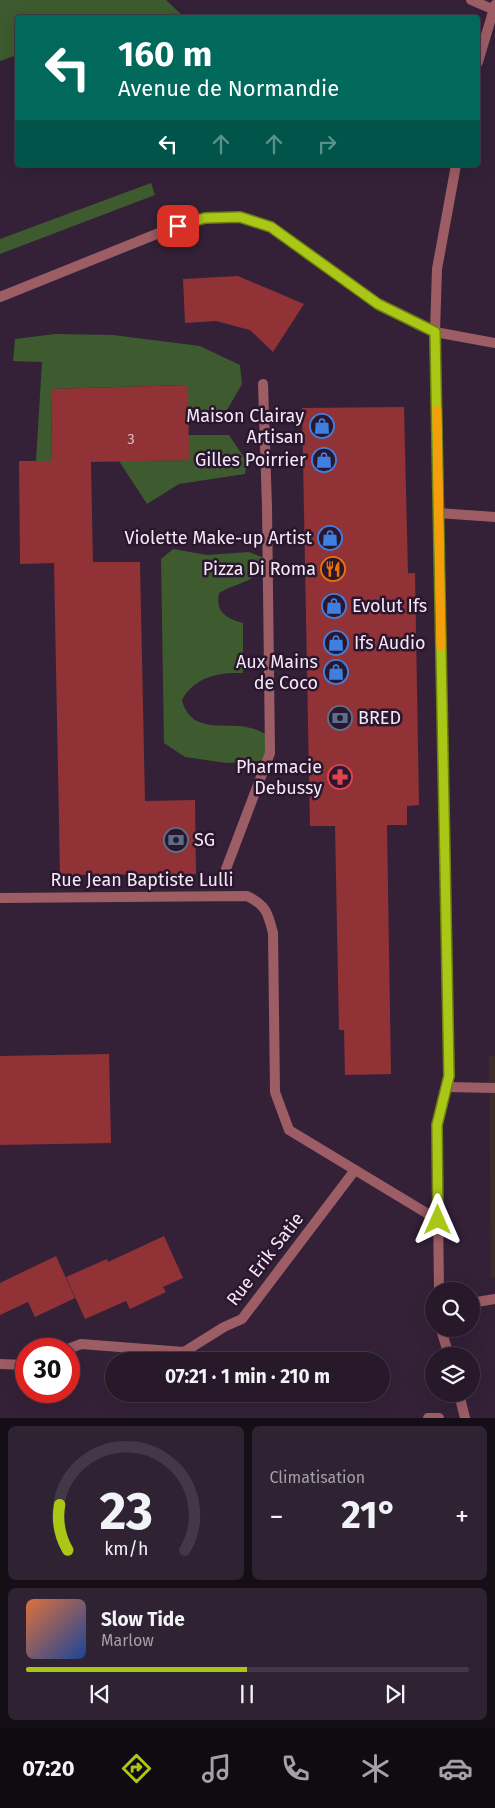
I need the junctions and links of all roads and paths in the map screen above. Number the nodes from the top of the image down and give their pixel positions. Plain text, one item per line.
1 (471, 0) edge
2 (494, 7) edge
3 (480, 55) edge
4 (456, 167) edge
5 (0, 297) edge
6 (435, 332) junction
7 (495, 343) edge
8 (263, 384) dead end
9 (438, 514) junction
10 (495, 517) edge
11 (226, 869) dead end
12 (0, 898) edge
13 (446, 1087) junction
14 (495, 1088) edge
15 (355, 1170) junction
16 (438, 1220) junction
17 (439, 1282) edge
18 (495, 1299) edge
19 (480, 1302) edge
20 (80, 1344) edge
21 (0, 1364) edge
22 (15, 1365) edge
23 (461, 1402) edge
24 (428, 1418) edge
25 (439, 1418) edge
26 (465, 1418) edge

1 - 2 street
2 - 3 street
4 - 6 street
5 - 6 street
6 - 7 street
6 - 9 street
8 - 11 street
9 - 10 street
9 - 13 street
12 - 15 street, Rue Jean Baptiste Lulli
13 - 14 street
13 - 16 street
15 - 16 street
15 - 20 street, Rue Erik Satie
16 - 17 street
18 - 19 street
21 - 22 street
23 - 26 street
24 - 25 street

